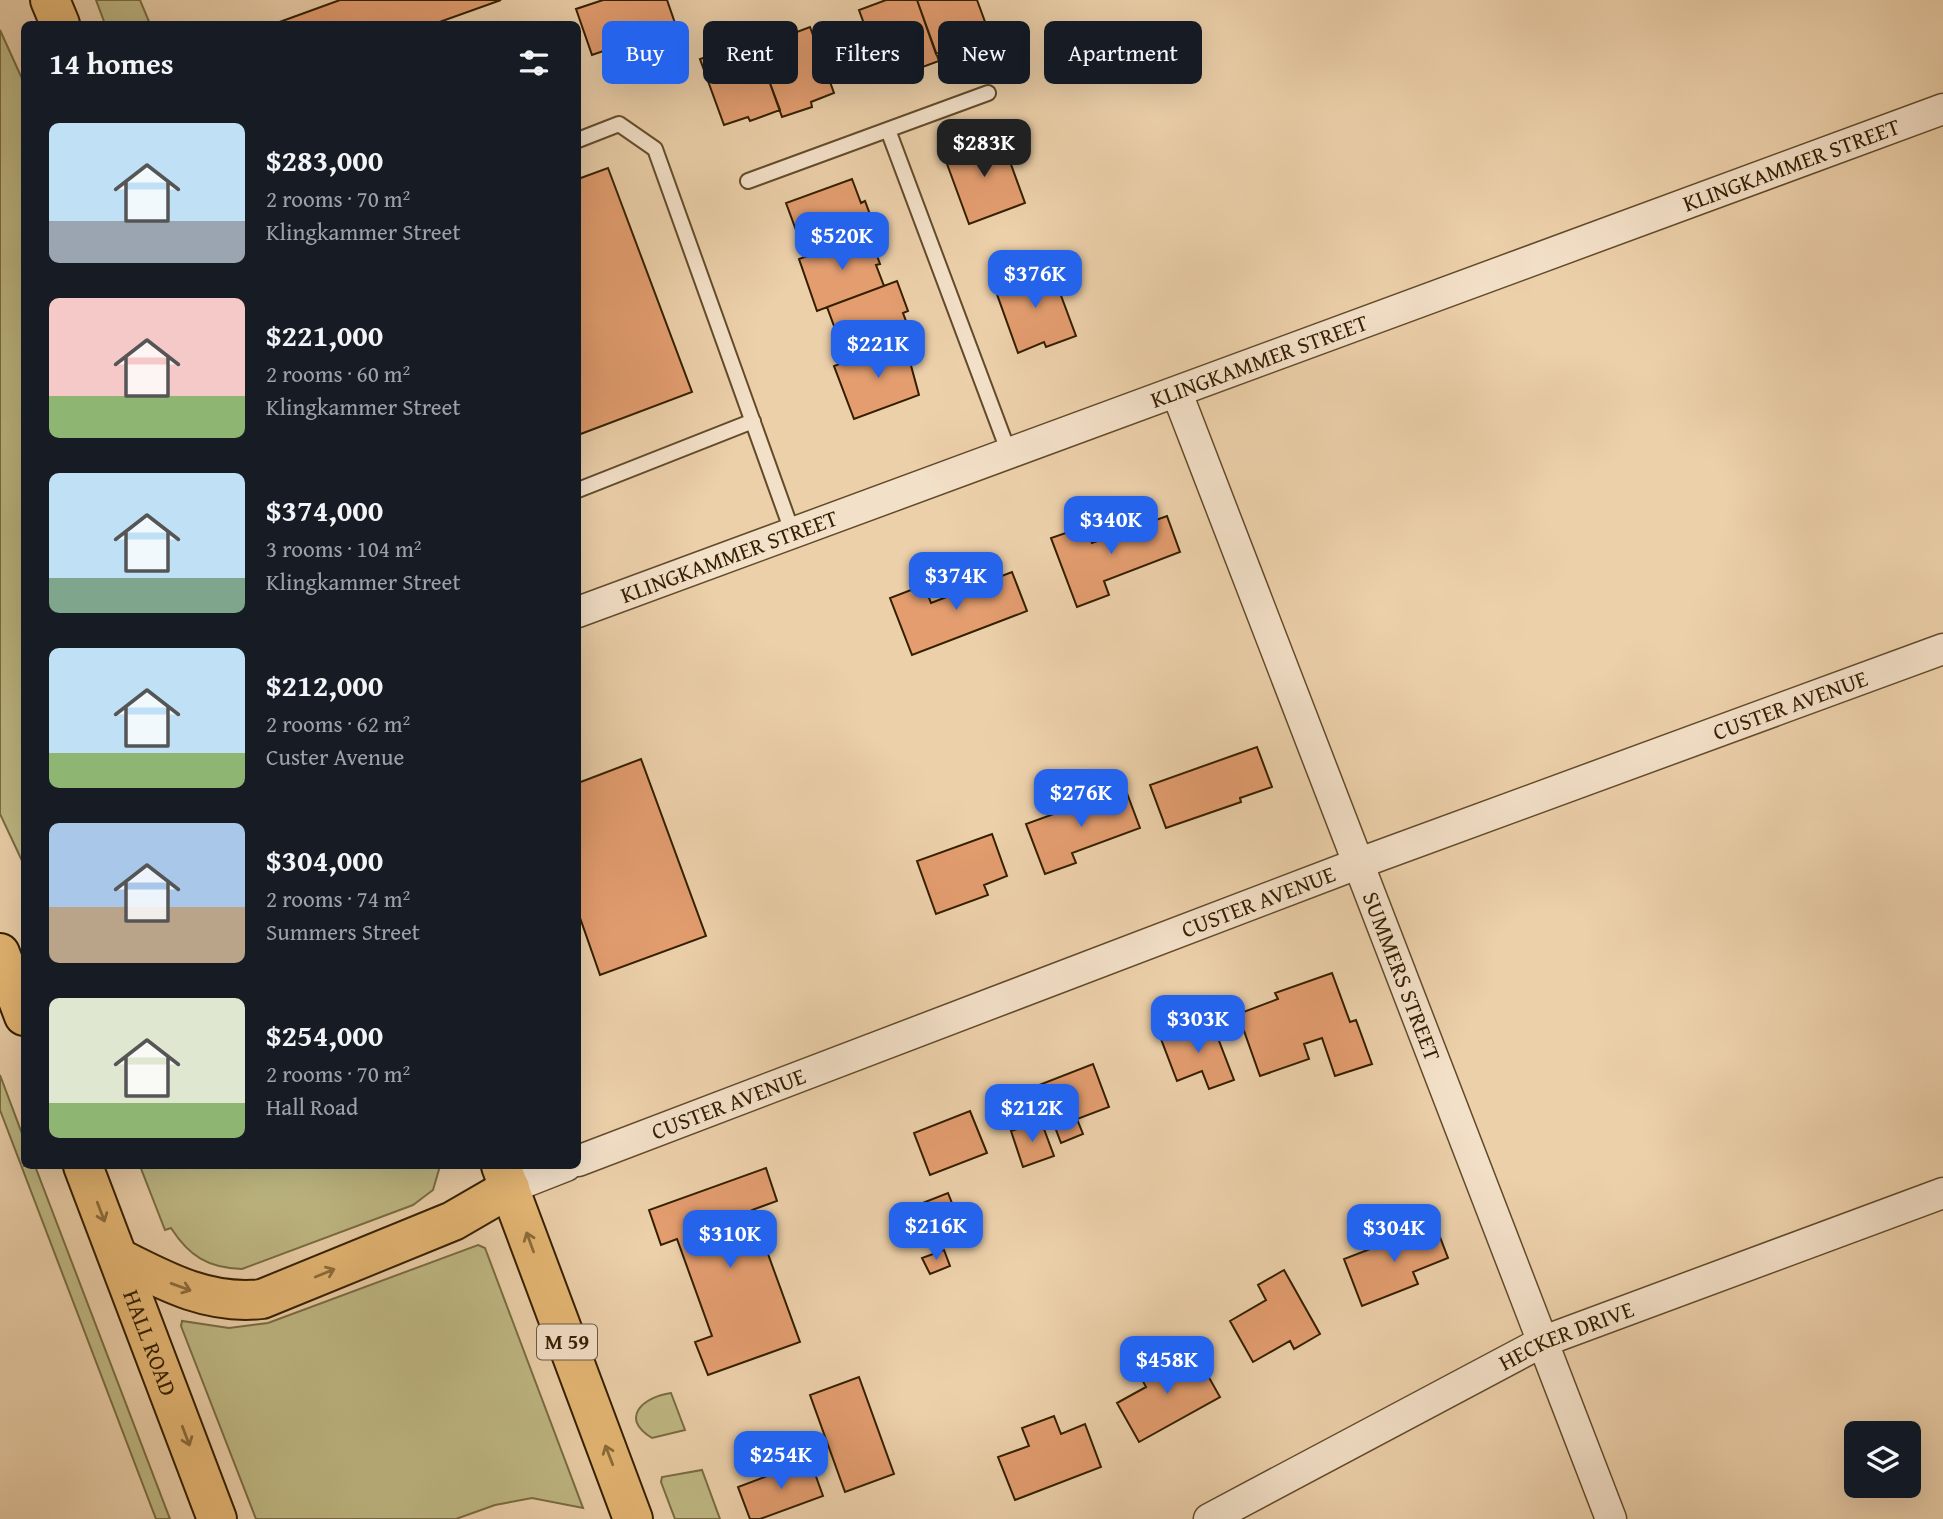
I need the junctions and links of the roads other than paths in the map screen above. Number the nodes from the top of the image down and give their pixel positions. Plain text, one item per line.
1 (50, 0) edge
2 (59, 21) edge
3 (988, 93) dead end
4 (1943, 109) edge
5 (888, 130) junction
6 (581, 139) edge
7 (748, 181) dead end
8 (1177, 393) junction
9 (753, 421) junction
10 (1009, 453) junction
11 (581, 489) edge
12 (793, 534) junction
13 (581, 611) edge
14 (1943, 649) edge
15 (1357, 864) junction
16 (0, 953) edge
17 (21, 1008) edge
18 (581, 1160) edge
19 (84, 1169) edge
20 (549, 1169) edge
21 (505, 1177) edge
22 (1943, 1193) edge
23 (120, 1258) junction
24 (1544, 1341) junction
25 (217, 1519) edge
26 (633, 1519) edge
27 (1209, 1519) edge
28 (1611, 1519) edge

1 - 2 highway
3 - 5 lane
4 - 8 street, KLINGKAMMER STREET
5 - 7 lane
5 - 10 lane
6 - 9 lane
8 - 10 street, KLINGKAMMER STREET
8 - 15 street, SUMMERS STREET
9 - 11 lane
9 - 12 lane
10 - 12 street, KLINGKAMMER STREET
12 - 13 street, KLINGKAMMER STREET
14 - 15 street, CUSTER AVENUE
15 - 18 street, CUSTER AVENUE
15 - 24 street, SUMMERS STREET
16 - 17 highway
19 -> 23 highway, HALL ROAD
20 - 21 street
23 -> 21 highway
26 -> 21 highway, M 59
22 - 24 street, HECKER DRIVE
23 -> 25 highway, HALL ROAD
24 - 27 street, HECKER DRIVE
24 - 28 street, SUMMERS STREET

